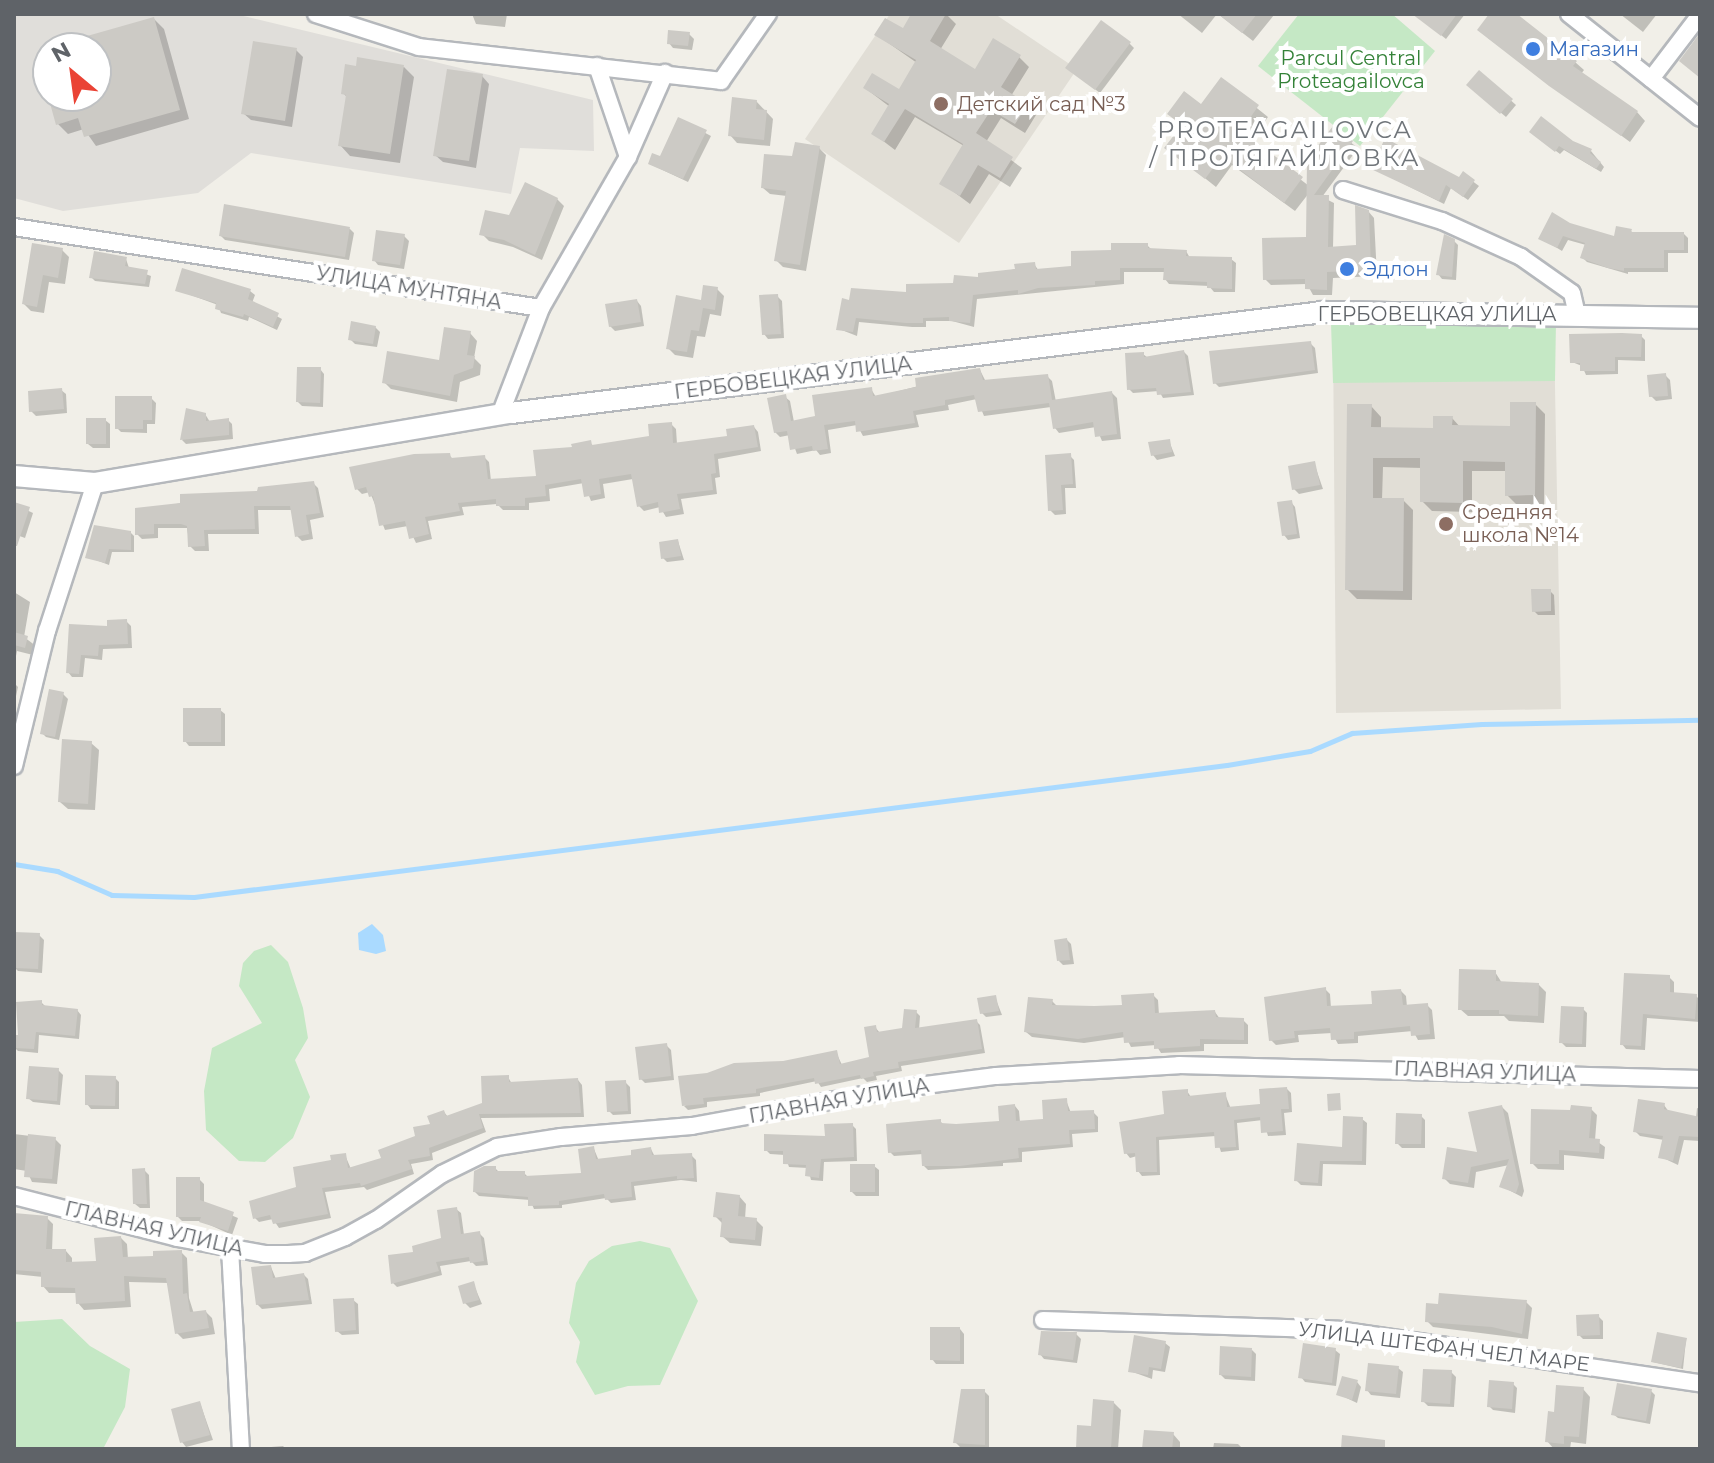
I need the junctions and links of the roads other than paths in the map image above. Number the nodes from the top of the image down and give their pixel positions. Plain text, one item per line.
1 (316, 14) edge
2 (768, 14) edge
3 (1569, 14) edge
4 (1700, 15) edge
5 (597, 66) junction
6 (665, 73) junction
7 (1651, 79) junction
8 (1700, 118) edge
9 (628, 157) junction
10 (1343, 190) dead end
11 (14, 227) edge
12 (541, 308) junction
13 (1577, 314) junction
14 (1700, 318) edge
15 (500, 415) junction
16 (14, 476) edge
17 (95, 483) junction
18 (14, 766) edge
19 (1700, 1079) edge
20 (14, 1196) edge
21 (230, 1248) junction
22 (1043, 1320) dead end
23 (1700, 1383) edge
24 (241, 1449) edge

1 - 5 street
2 - 6 street
3 - 7 street
4 - 7 street
5 - 6 street
5 - 9 street
6 - 9 street
7 - 8 street
9 - 12 street
10 - 13 street, ГЕРБОВЕЦКАЯ УЛИЦА
11 - 12 street, УЛИЦА МУНТЯНА
12 - 15 street
13 - 14 street, ГЕРБОВЕЦКАЯ УЛИЦА
13 - 15 street, ГЕРБОВЕЦКАЯ УЛИЦА
15 - 17 street, ГЕРБОВЕЦКАЯ УЛИЦА
16 - 17 street, ГЕРБОВЕЦКАЯ УЛИЦА
17 - 18 street
19 - 21 street, ГЛАВНАЯ УЛИЦА
20 - 21 street, ГЛАВНАЯ УЛИЦА
21 - 24 street
22 - 23 street, УЛИЦА ШТЕФАН ЧЕЛ МАРЕ

